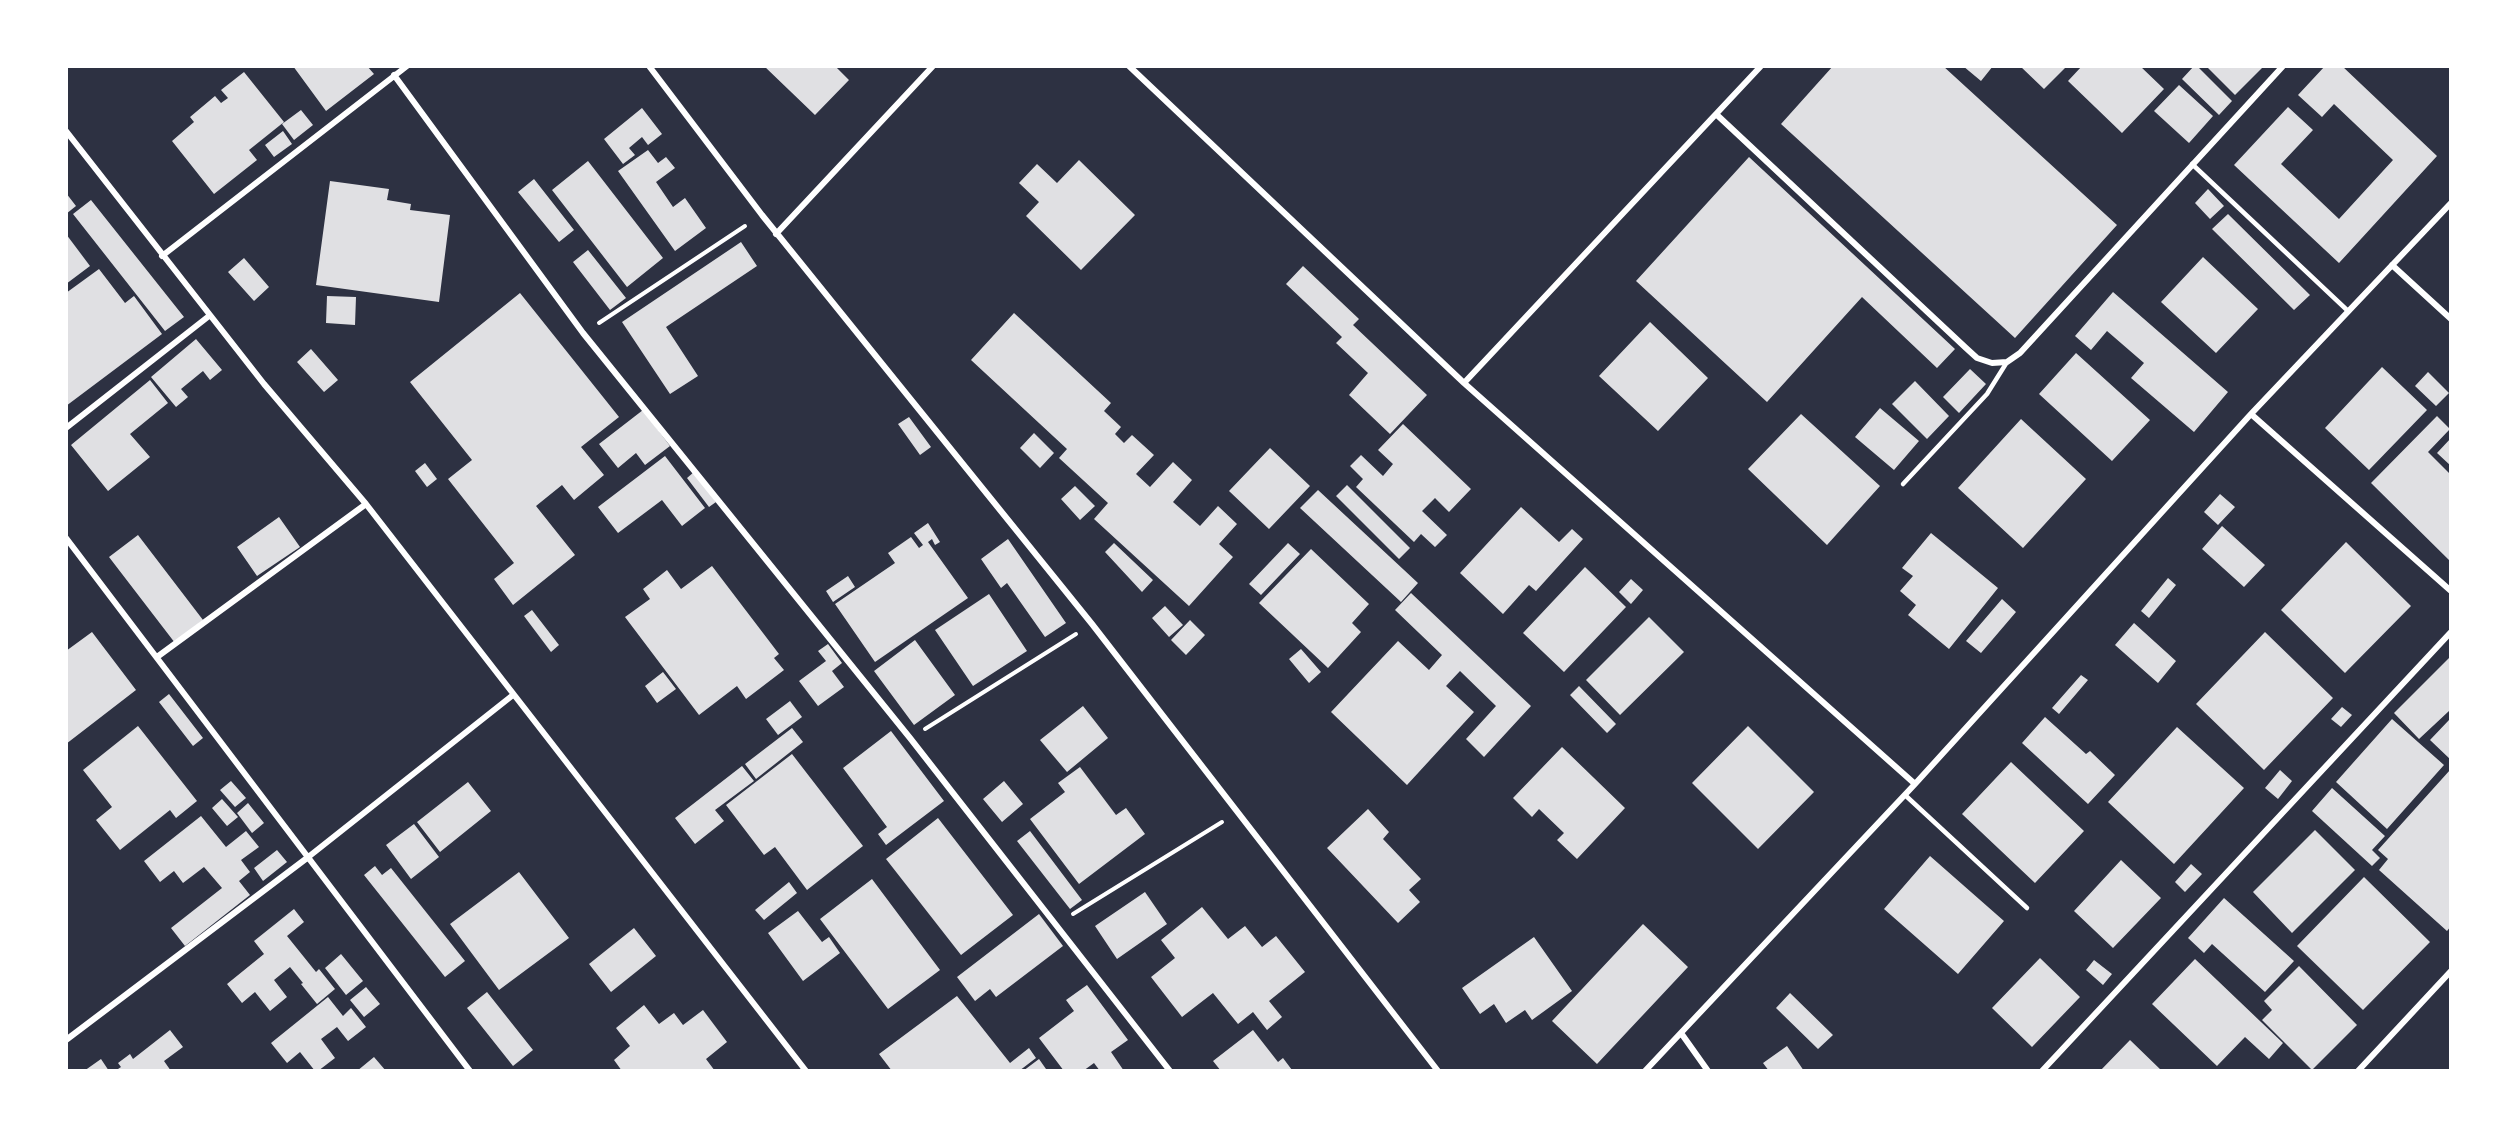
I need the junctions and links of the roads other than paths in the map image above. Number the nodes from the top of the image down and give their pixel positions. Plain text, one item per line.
1 (407, 66) edge
2 (649, 66) edge
3 (933, 66) edge
4 (1129, 66) edge
5 (2283, 66) edge
6 (1756, 67) edge
7 (394, 75) junction
8 (1716, 114) junction
9 (66, 130) edge
10 (2192, 164) junction
11 (2451, 203) edge
12 (776, 234) junction
13 (162, 256) junction
14 (2392, 265) junction
15 (2348, 311) junction
16 (209, 316) junction
17 (2451, 319) edge
18 (2007, 362) junction
19 (1464, 382) junction
20 (2251, 414) junction
21 (66, 428) edge
22 (1903, 484) dead end
23 (366, 504) junction
24 (66, 538) edge
25 (2451, 591) edge
26 (2451, 632) edge
27 (157, 657) junction
28 (513, 695) junction
29 (1915, 784) junction
30 (1905, 795) junction
31 (307, 858) junction
32 (2027, 908) dead end
33 (2451, 971) edge
34 (1680, 1033) junction
35 (66, 1040) edge
36 (470, 1071) edge
37 (806, 1071) edge
38 (1170, 1071) edge
39 (1438, 1071) edge
40 (1645, 1071) edge
41 (1708, 1071) edge
42 (2042, 1071) edge
43 (2358, 1071) edge

1 - 7 street
2 - 12 street
3 - 12 street
4 - 19 street
5 - 10 street
6 - 8 street
7 - 13 street
7 - 38 street
8 - 18 street
8 - 19 street
9 - 13 street
10 - 15 lane
10 - 18 street
11 - 14 street
12 - 39 street
13 - 16 street
14 - 15 street
14 - 17 street
15 - 20 street
16 - 21 street
16 - 23 street
18 - 22 lane
19 - 29 street
20 - 25 street
20 - 29 street
23 - 27 street
23 - 28 street
24 - 27 street
26 - 42 street
27 - 31 street
28 - 31 street
28 - 37 street
29 - 30 street
30 - 32 lane
30 - 34 street
31 - 35 street
31 - 36 street
33 - 43 street
34 - 40 street
34 - 41 street

